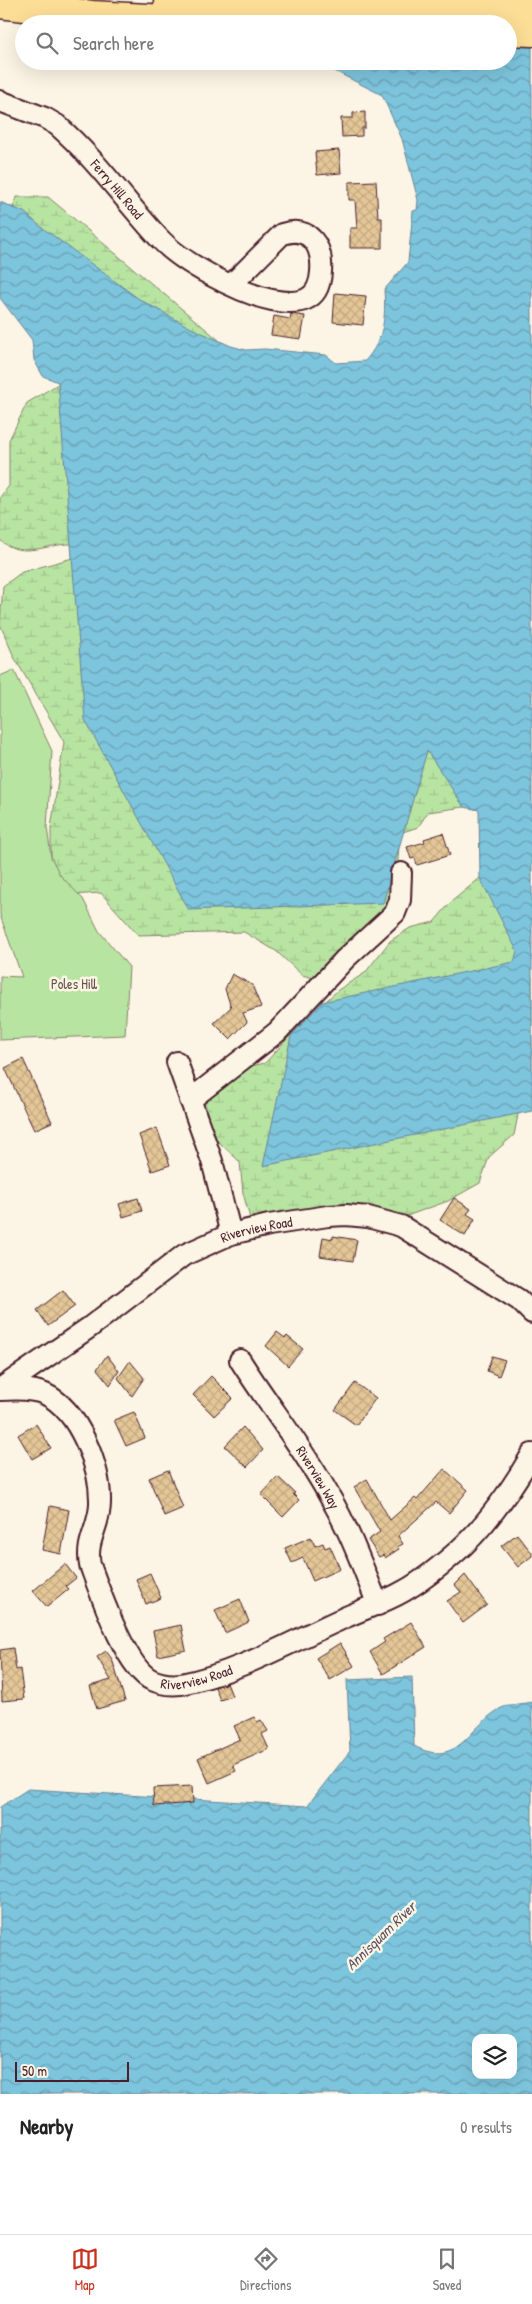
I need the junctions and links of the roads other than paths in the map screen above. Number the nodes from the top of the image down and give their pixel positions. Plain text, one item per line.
1 (168, 0) edge
2 (0, 4) edge
3 (532, 11) edge
4 (206, 12) junction
5 (219, 15) edge
6 (517, 31) edge
7 (532, 32) edge
8 (0, 101) edge
9 (231, 285) junction
10 (401, 873) dead end
11 (177, 1062) dead end
12 (190, 1100) junction
13 (231, 1234) junction
14 (532, 1313) edge
15 (240, 1360) dead end
16 (0, 1389) edge
17 (532, 1454) edge
18 (378, 1605) junction

1 - 4 highway
2 - 4 highway
3 - 4 highway
4 - 5 highway
6 - 7 highway
8 - 9 street, Ferry Hill Road
9 - 9 street, Ferry Hill Road
10 - 12 street
11 - 12 street
12 - 13 street
13 - 14 street, Riverview Road
13 - 16 street, Riverview Road
15 - 18 street, Riverview Way
16 - 18 street, Riverview Road
17 - 18 street, Riverview Road

